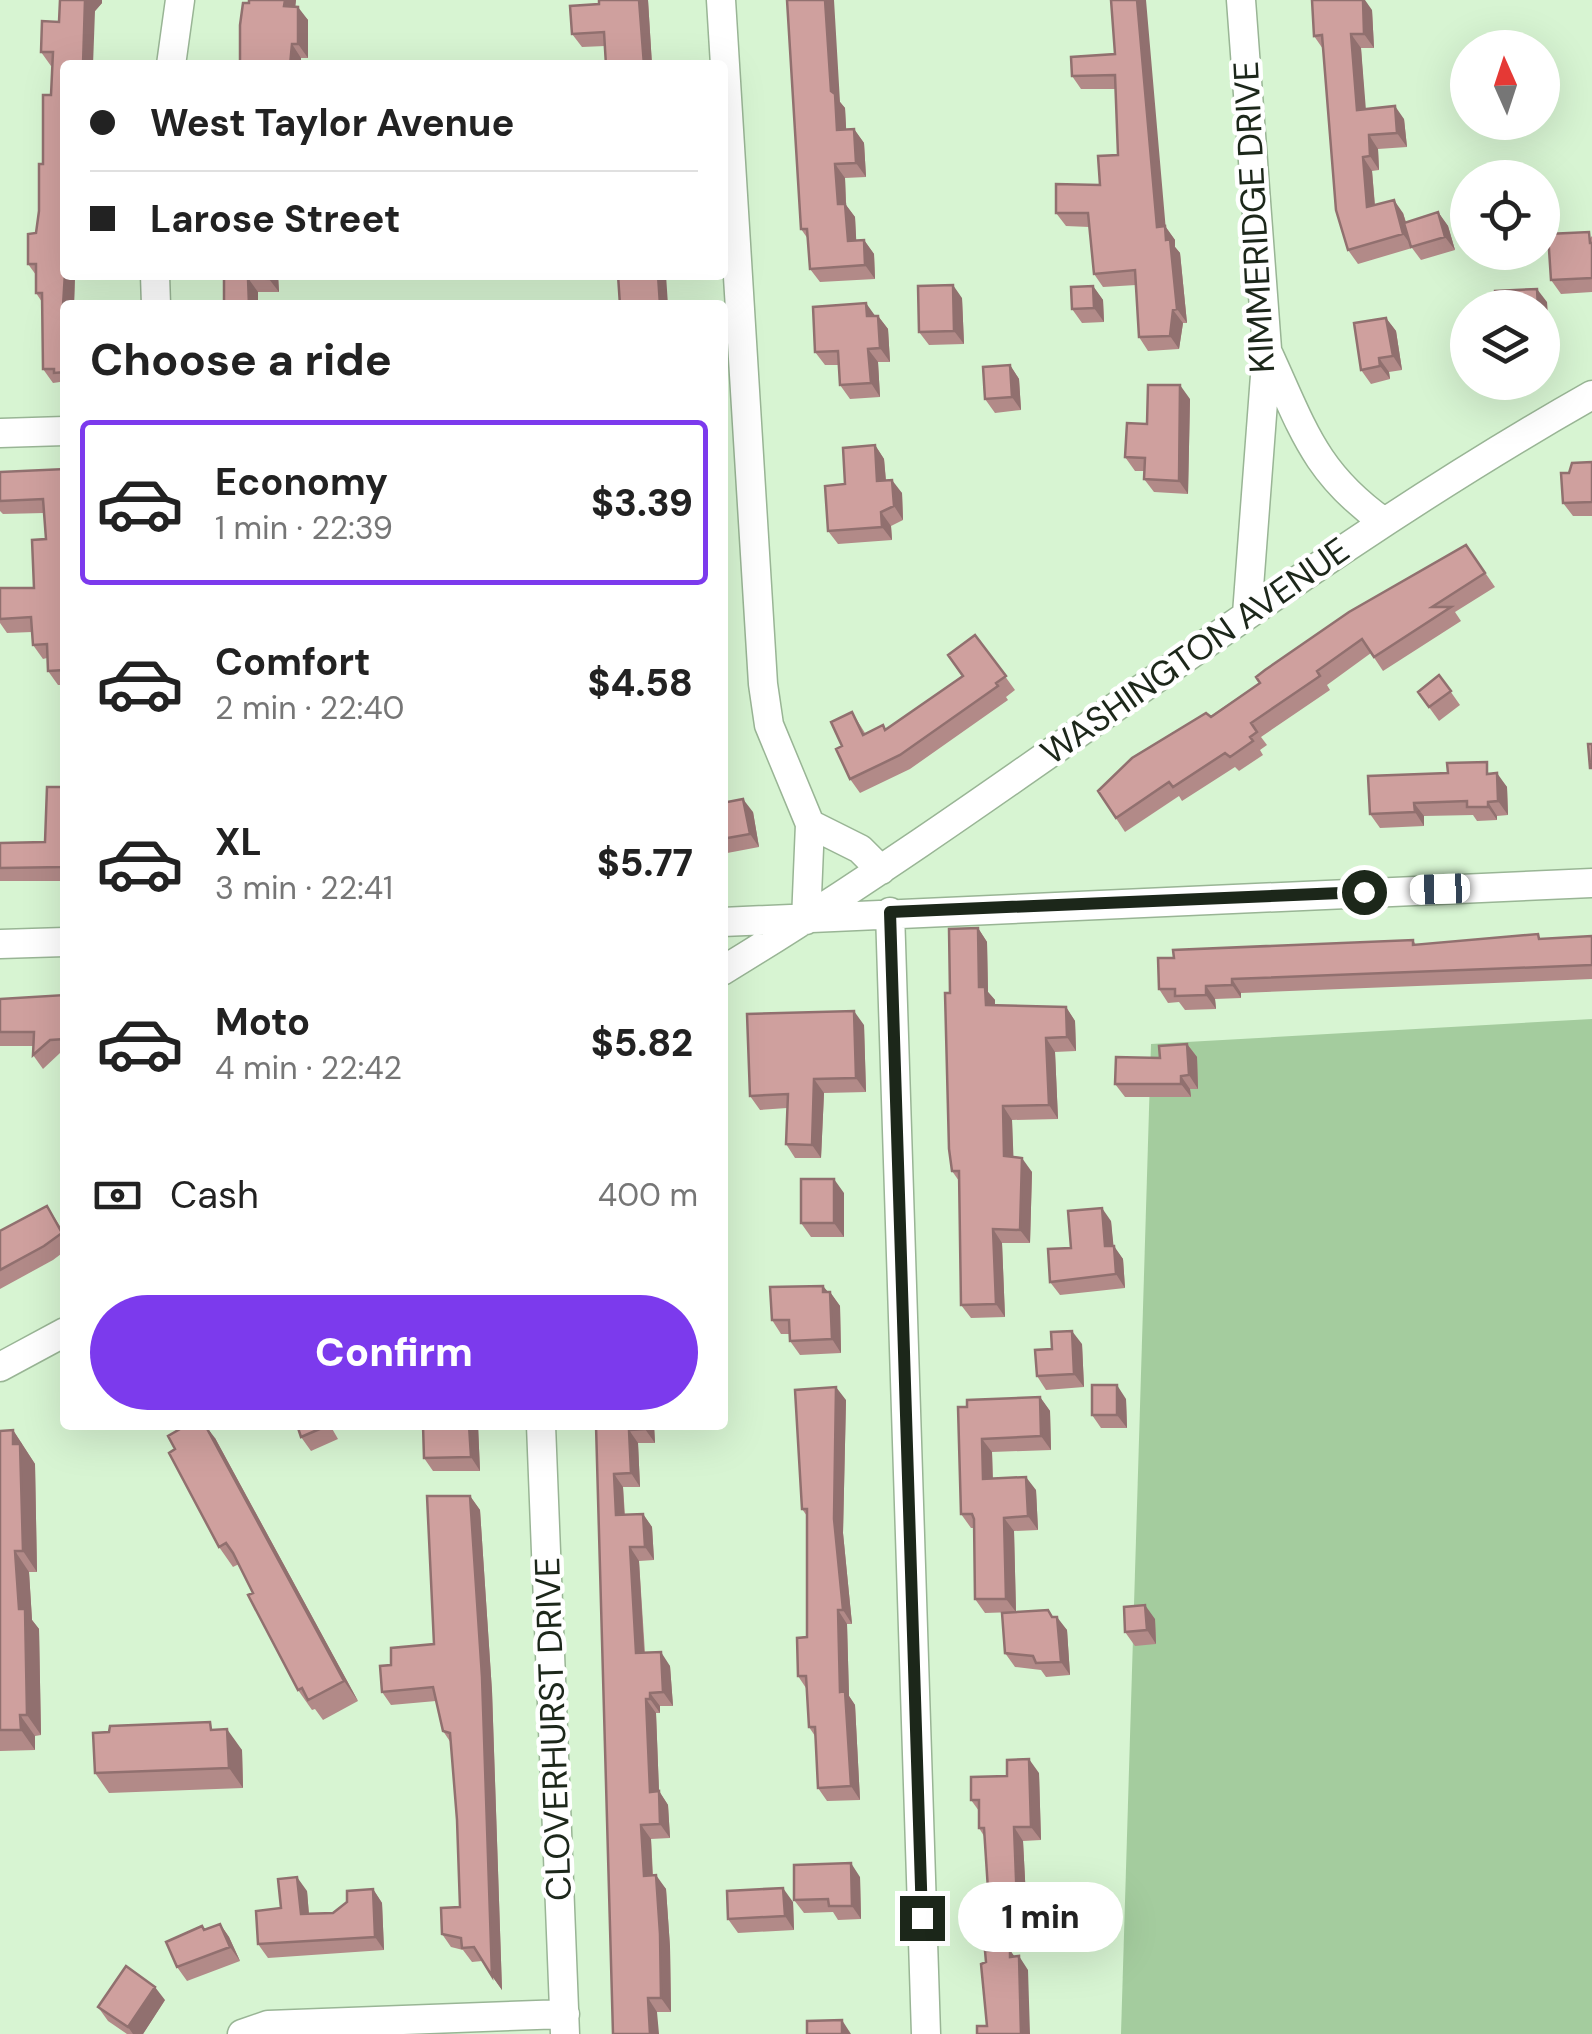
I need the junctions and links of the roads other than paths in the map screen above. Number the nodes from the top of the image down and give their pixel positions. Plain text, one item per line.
1 (180, 0) edge
2 (721, 0) edge
3 (1241, 0) edge
4 (171, 60) edge
5 (723, 60) edge
6 (728, 221) edge
7 (1266, 350) junction
8 (1592, 395) edge
9 (734, 411) edge
10 (60, 431) edge
11 (0, 433) edge
12 (1384, 522) junction
13 (1247, 614) junction
14 (810, 824) junction
15 (881, 870) junction
16 (1592, 882) edge
17 (890, 912) junction
18 (806, 920) junction
19 (728, 922) edge
20 (60, 942) edge
21 (0, 944) edge
22 (728, 967) edge
23 (60, 1335) edge
24 (0, 1367) edge
25 (541, 1430) edge
26 (565, 2024) edge
27 (242, 2034) edge
28 (926, 2034) edge

1 - 4 street
2 - 5 street
3 - 7 street, KIMMERIDGE DRIVE
6 - 9 street
7 - 12 street
7 - 13 street, KIMMERIDGE DRIVE
8 - 12 street, WASHINGTON AVENUE
9 - 14 street
10 - 11 street
12 - 13 street, WASHINGTON AVENUE
13 - 15 street, WASHINGTON AVENUE
14 - 15 street
14 - 18 street
15 - 18 street, WASHINGTON AVENUE
16 - 17 street
17 - 18 street
17 - 28 street
18 - 19 street
18 - 22 street, WASHINGTON AVENUE
20 - 21 street
23 - 24 street
25 - 26 street, CLOVERHURST DRIVE
26 - 27 street

